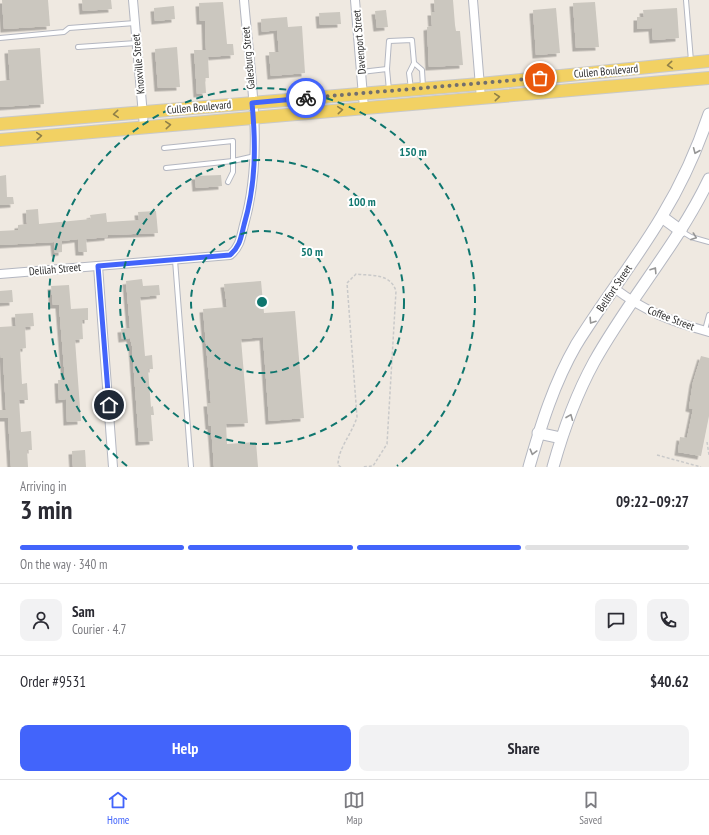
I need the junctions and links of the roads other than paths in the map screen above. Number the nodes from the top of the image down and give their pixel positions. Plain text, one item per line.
1 (133, 0) edge
2 (244, 0) edge
3 (355, 0) edge
4 (473, 0) edge
5 (686, 0) edge
6 (135, 23) junction
7 (0, 38) edge
8 (136, 43) junction
9 (78, 47) dead end
10 (709, 62) edge
11 (414, 63) junction
12 (691, 63) junction
13 (387, 69) junction
14 (361, 72) junction
15 (709, 78) edge
16 (480, 84) junction
17 (417, 89) junction
18 (390, 91) junction
19 (363, 93) junction
20 (481, 99) junction
21 (252, 103) junction
22 (364, 108) junction
23 (142, 112) junction
24 (709, 114) edge
25 (254, 118) junction
26 (0, 124) edge
27 (144, 128) junction
28 (0, 140) edge
29 (164, 148) dead end
30 (256, 156) junction
31 (233, 161) junction
32 (166, 168) dead end
33 (709, 180) edge
34 (228, 182) dead end
35 (662, 217) junction
36 (680, 231) junction
37 (709, 242) edge
38 (230, 255) joint
39 (175, 259) junction
40 (98, 266) junction
41 (0, 274) edge
42 (614, 288) junction
43 (633, 302) junction
44 (709, 315) edge
45 (707, 331) edge
46 (538, 433) junction
47 (561, 438) junction
48 (113, 467) edge
49 (191, 467) edge
50 (529, 467) edge
51 (553, 467) edge

1 - 6 street, Knoxville Street
2 - 21 street, Galesburg Street
3 - 14 street, Davenport Street
4 - 16 street
5 - 12 lane
6 - 7 lane
6 - 8 street, Knoxville Street
8 - 9 lane
8 - 23 street, Knoxville Street
10 - 12 main road, Cullen Boulevard
11 - 13 lane
11 - 17 lane
11 - 17 lane
12 -> 16 main road, Cullen Boulevard
13 - 14 lane
13 - 18 lane
14 - 19 street, Davenport Street
20 -> 15 main road, Cullen Boulevard
16 - 17 main road, Cullen Boulevard
16 - 20 street
17 - 18 main road, Cullen Boulevard
18 - 19 main road, Cullen Boulevard
19 - 21 main road, Cullen Boulevard
19 - 22 street, Davenport Street
20 - 22 main road, Cullen Boulevard
21 - 23 main road, Cullen Boulevard
21 - 25 street, Galesburg Street
25 -> 22 main road, Cullen Boulevard
23 -> 26 main road, Cullen Boulevard
23 - 27 street, Knoxville Street
24 -> 35 main road, Bellfort Street
27 -> 25 main road, Cullen Boulevard
25 - 30 street, Galesburg Street
28 -> 27 main road, Cullen Boulevard
29 - 31 lane
30 - 31 lane
30 - 38 street, Galesburg Street
31 - 32 lane
31 - 34 lane
33 - 36 main road
35 - 36 main road
35 - 42 main road, Bellfort Street
36 -> 37 lane
43 -> 36 main road
38 - 39 street, Delilah Street
39 - 40 street, Delilah Street
39 - 49 lane
40 - 41 street, Delilah Street
40 - 48 street
42 - 43 street, Coffee Street
42 -> 46 main road, Bellfort Street
43 - 45 street, Coffee Street
47 -> 43 main road
44 - 45 lane
46 - 47 main road
46 -> 50 main road, Bellfort Street
47 - 51 main road

